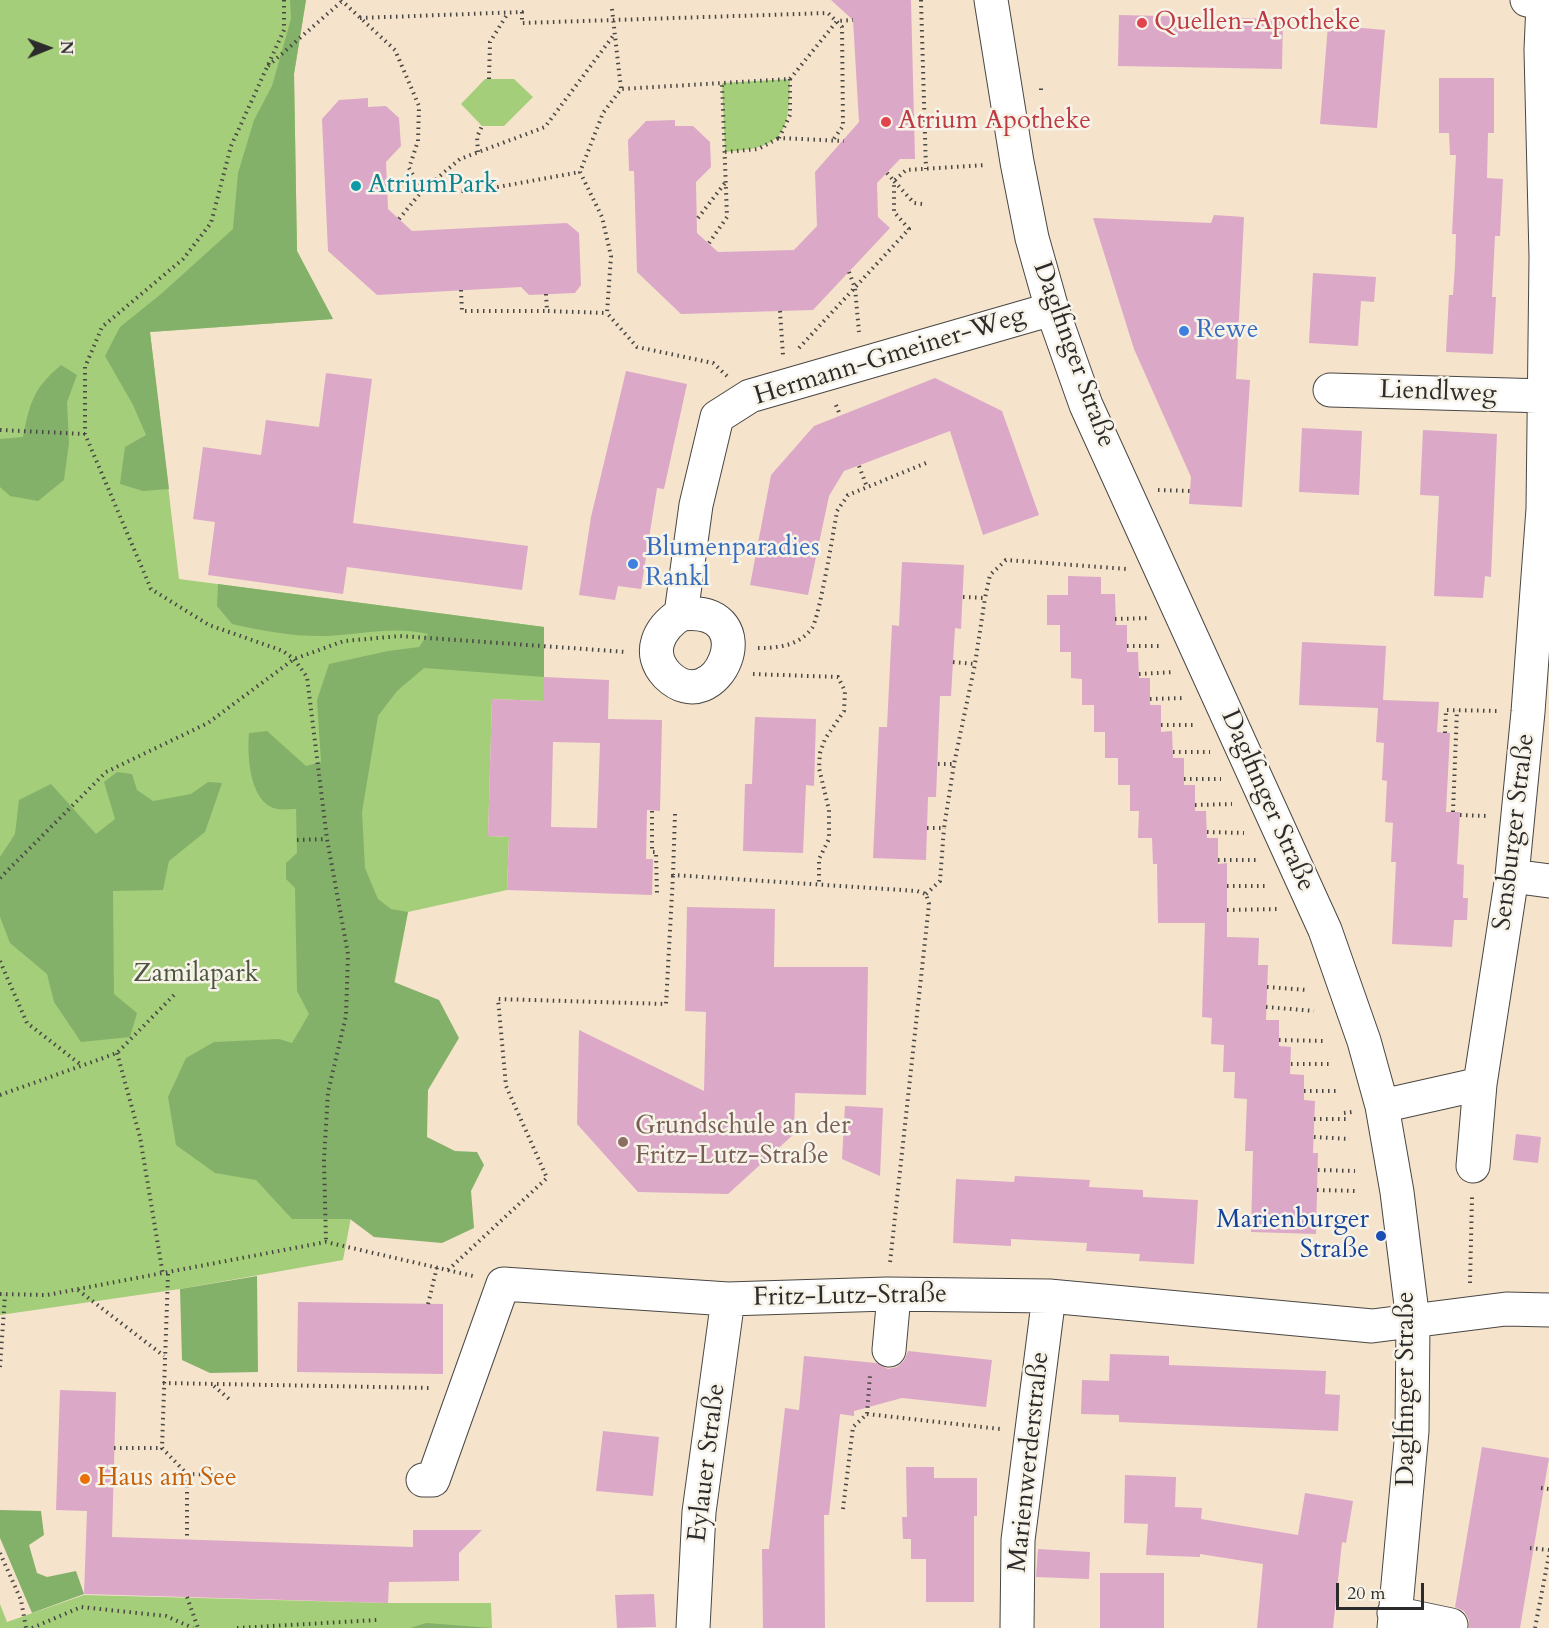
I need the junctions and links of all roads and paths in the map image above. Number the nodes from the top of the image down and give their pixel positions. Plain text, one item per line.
1 (284, 0) edge
2 (921, 0) edge
3 (991, 0) edge
4 (341, 1) edge
5 (1540, 3) edge
6 (612, 9) dead end
7 (509, 12) junction
8 (360, 18) junction
9 (612, 20) junction
10 (853, 20) dead end
11 (837, 21) junction
12 (613, 36) junction
13 (265, 69) junction
14 (489, 79) dead end
15 (790, 79) junction
16 (722, 83) junction
17 (621, 89) junction
18 (482, 126) dead end
19 (779, 138) junction
20 (833, 140) junction
21 (844, 141) dead end
22 (478, 152) junction
23 (724, 152) junction
24 (1017, 162) junction
25 (926, 169) junction
26 (580, 172) junction
27 (887, 173) dead end
28 (894, 181) junction
29 (726, 183) junction
30 (422, 191) junction
31 (923, 204) dead end
32 (698, 218) dead end
33 (399, 219) dead end
34 (709, 243) dead end
35 (1547, 257) edge
36 (849, 272) dead end
37 (855, 288) junction
38 (461, 290) dead end
39 (546, 294) dead end
40 (1052, 309) junction
41 (780, 311) dead end
42 (547, 312) junction
43 (607, 313) junction
44 (859, 332) dead end
45 (796, 351) dead end
46 (783, 356) dead end
47 (1330, 390) dead end
48 (750, 396) junction
49 (1546, 396) junction
50 (0, 430) edge
51 (85, 434) junction
52 (926, 464) dead end
53 (859, 466) dead end
54 (867, 487) junction
55 (1128, 569) dead end
56 (963, 597) dead end
57 (985, 598) junction
58 (681, 614) junction
59 (1151, 618) dead end
60 (1115, 619) dead end
61 (1127, 646) dead end
62 (1163, 646) dead end
63 (621, 652) dead end
64 (728, 654) junction
65 (294, 659) junction
66 (953, 662) dead end
67 (975, 664) junction
68 (1176, 672) dead end
69 (1139, 674) dead end
70 (1187, 698) dead end
71 (1150, 699) dead end
72 (1457, 710) junction
73 (1528, 712) junction
74 (1161, 725) dead end
75 (1198, 725) dead end
76 (1445, 733) dead end
77 (1173, 752) dead end
78 (1210, 752) dead end
79 (938, 764) dead end
80 (954, 764) junction
81 (1184, 778) dead end
82 (1221, 779) dead end
83 (1232, 804) dead end
84 (1195, 805) dead end
85 (652, 811) dead end
86 (1453, 812) dead end
87 (675, 814) dead end
88 (927, 828) dead end
89 (944, 828) junction
90 (1207, 832) dead end
91 (1244, 833) dead end
92 (327, 839) junction
93 (297, 840) dead end
94 (1218, 860) dead end
95 (1256, 860) dead end
96 (674, 875) junction
97 (1512, 876) junction
98 (0, 878) edge
99 (1549, 881) edge
100 (819, 883) junction
101 (1227, 886) dead end
102 (1267, 886) dead end
103 (926, 894) junction
104 (657, 895) dead end
105 (1277, 909) dead end
106 (1227, 910) dead end
107 (0, 961) edge
108 (1267, 987) dead end
109 (1307, 990) dead end
110 (176, 993) dead end
111 (1266, 1007) dead end
112 (1314, 1011) dead end
113 (1279, 1040) dead end
114 (1324, 1041) dead end
115 (117, 1053) junction
116 (80, 1064) junction
117 (1291, 1064) dead end
118 (1330, 1064) dead end
119 (1480, 1084) junction
120 (1304, 1091) dead end
121 (1338, 1091) dead end
122 (0, 1095) edge
123 (1382, 1106) junction
124 (1314, 1119) dead end
125 (1346, 1119) dead end
126 (1314, 1137) dead end
127 (1350, 1139) dead end
128 (1473, 1166) joint
129 (1318, 1170) dead end
130 (1355, 1171) dead end
131 (1317, 1190) dead end
132 (1358, 1191) dead end
133 (1316, 1216) dead end
134 (1362, 1216) dead end
135 (326, 1242) junction
136 (437, 1267) junction
137 (448, 1270) junction
138 (458, 1272) dead end
139 (168, 1274) junction
140 (163, 1275) junction
141 (78, 1290) junction
142 (3, 1294) edge
143 (890, 1294) junction
144 (1049, 1296) junction
145 (728, 1299) junction
146 (428, 1304) dead end
147 (1549, 1310) edge
148 (1470, 1313) junction
149 (1413, 1321) junction
150 (164, 1356) junction
151 (880, 1358) joint
152 (0, 1367) edge
153 (163, 1383) junction
154 (214, 1385) junction
155 (444, 1389) dead end
156 (229, 1399) dead end
157 (867, 1414) junction
158 (1030, 1433) junction
159 (114, 1448) dead end
160 (162, 1448) junction
161 (187, 1474) junction
162 (228, 1475) dead end
163 (423, 1480) dead end
164 (1541, 1488) dead end
165 (1549, 1489) edge
166 (843, 1509) dead end
167 (187, 1539) dead end
168 (1530, 1548) dead end
169 (1549, 1550) edge
170 (0, 1553) edge
171 (1549, 1555) edge
172 (187, 1597) dead end
173 (377, 1620) dead end
174 (1394, 1621) edge
175 (1452, 1625) dead end
176 (26, 1628) edge
177 (32, 1628) edge
178 (196, 1628) edge
179 (237, 1628) edge
180 (693, 1628) edge
181 (1017, 1628) edge
182 (1535, 1628) edge

1 - 13 path
2 - 25 path
3 - 24 street, Daglfinger Straße
4 - 8 path
4 - 13 path
5 - 35 street, Sensburger Straße
6 - 9 path
7 - 8 path
7 - 9 path
7 - 14 path
8 - 30 path
9 - 11 path
9 - 12 path
10 - 11 path
11 - 15 path
11 - 20 path
12 - 17 path
12 - 22 path
13 - 51 path
15 - 16 path
15 - 19 path
16 - 17 path
16 - 23 path
17 - 26 path
18 - 22 path
19 - 20 path
19 - 23 path
20 - 21 path
22 - 30 path
23 - 29 path
24 - 25 path
24 - 40 street, Daglfinger Straße
25 - 28 path
26 - 30 path
26 - 43 path
27 - 28 path
28 - 31 path
28 - 37 path
29 - 32 path
29 - 34 path
30 - 33 path
35 - 49 street, Sensburger Straße
36 - 37 path
37 - 44 path
37 - 45 path
38 - 42 path
39 - 42 path
40 - 48 street, Hermann-Gmeiner-Weg
40 - 123 street, Daglfinger Straße
41 - 46 path
42 - 43 path
43 - 48 path
47 - 49 street, Liendlweg
48 - 58 street, Hermann-Gmeiner-Weg
49 - 73 street, Sensburger Straße
50 - 51 path
51 - 65 path
52 - 54 path
53 - 54 path
54 - 64 path
55 - 57 path
56 - 57 path
57 - 67 path
58 - 64 street
58 - 64 street
59 - 60 path
61 - 62 path
63 - 65 path
64 - 100 path
65 - 92 path
65 - 98 path
66 - 67 path
67 - 80 path
68 - 69 path
70 - 71 path
72 - 73 path
72 - 76 path
72 - 86 path
73 - 97 street, Sensburger Straße
74 - 75 path
77 - 78 path
79 - 80 path
80 - 89 path
81 - 82 path
83 - 84 path
85 - 104 path
87 - 96 path
88 - 89 path
89 - 103 path
90 - 91 path
92 - 93 path
92 - 135 path
94 - 95 path
96 - 100 path
96 - 137 path
97 - 99 street
97 - 119 street, Sensburger Straße
100 - 103 path
101 - 102 path
103 - 143 path
105 - 106 path
107 - 116 path
108 - 109 path
110 - 115 path
111 - 112 path
113 - 114 path
115 - 116 path
115 - 140 path
116 - 122 path
117 - 118 path
119 - 123 street
119 - 128 street, Sensburger Straße
120 - 121 path
123 - 149 street, Daglfinger Straße
124 - 125 path
126 - 127 path
128 - 148 path
129 - 130 path
131 - 132 path
133 - 134 path
135 - 136 path
135 - 139 path
136 - 137 path
136 - 146 path
137 - 138 path
139 - 140 path
139 - 150 path
140 - 141 path
141 - 142 path
141 - 150 path
142 - 152 path
143 - 144 street, Fritz-Lutz-Straße
143 - 145 street, Fritz-Lutz-Straße
143 - 151 street
144 - 149 street, Fritz-Lutz-Straße
144 - 158 street, Marienwerderstraße
145 - 163 street, Fritz-Lutz-Straße
145 - 180 street, Eylauer Straße
147 - 148 street
148 - 149 street
149 - 174 street, Daglfinger Straße
150 - 153 path
151 - 157 path
153 - 154 path
153 - 160 path
154 - 155 path
154 - 156 path
157 - 158 path
157 - 166 path
158 - 181 street, Marienwerderstraße
159 - 160 path
160 - 161 path
161 - 162 path
161 - 167 path
164 - 165 path
168 - 169 path
170 - 176 path
171 - 182 path
172 - 178 path
173 - 179 path
174 - 175 street
177 - 178 path

